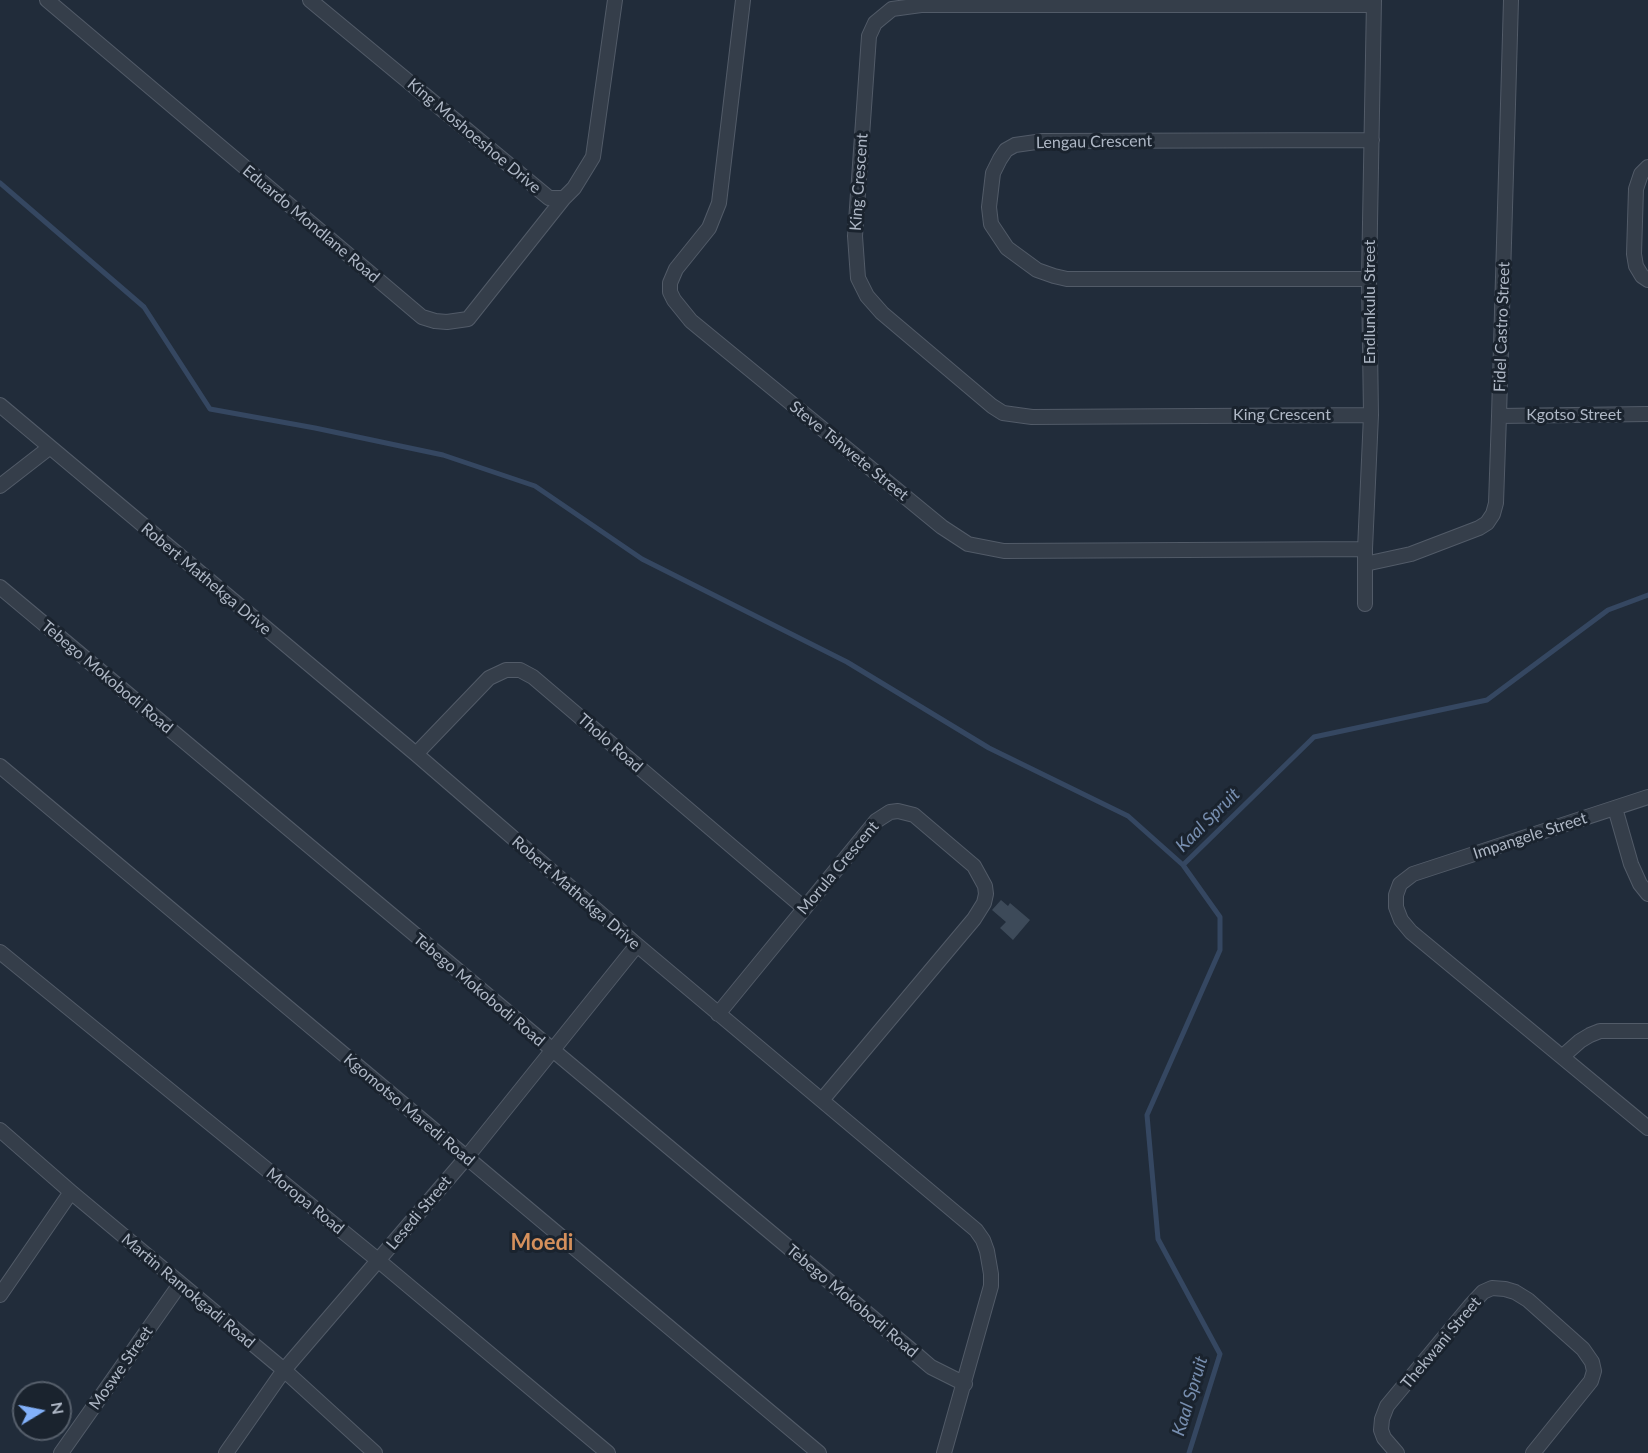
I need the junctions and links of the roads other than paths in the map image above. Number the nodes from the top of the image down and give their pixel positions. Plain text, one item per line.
1 (47, 0) edge
2 (310, 0) edge
3 (615, 0) edge
4 (743, 0) edge
5 (1511, 0) edge
6 (1374, 3) edge
7 (1372, 140) junction
8 (1648, 166) edge
9 (564, 198) junction
10 (1369, 279) junction
11 (1648, 280) edge
12 (0, 405) edge
13 (1648, 414) edge
14 (1371, 415) junction
15 (1499, 416) junction
16 (48, 448) junction
17 (0, 486) edge
18 (1365, 557) junction
19 (0, 587) edge
20 (1365, 604) dead end
21 (416, 754) junction
22 (0, 766) edge
23 (1648, 797) edge
24 (1615, 808) junction
25 (1648, 894) edge
26 (804, 908) junction
27 (636, 945) junction
28 (0, 952) edge
29 (718, 1014) junction
30 (1648, 1031) edge
31 (551, 1050) junction
32 (1563, 1056) junction
33 (822, 1100) junction
34 (1648, 1128) edge
35 (0, 1130) edge
36 (466, 1158) junction
37 (71, 1192) junction
38 (379, 1261) junction
39 (180, 1284) junction
40 (0, 1295) edge
41 (284, 1370) junction
42 (965, 1384) junction
43 (61, 1453) edge
44 (226, 1453) edge
45 (375, 1453) edge
46 (608, 1453) edge
47 (819, 1453) edge
48 (944, 1453) edge
49 (1397, 1453) edge
50 (1533, 1453) edge

1 - 9 street, Eduardo Mondlane Road
2 - 9 street, King Moshoeshoe Drive
3 - 9 street, King Moshoeshoe Drive
4 - 18 street, Steve Tshwete Street
5 - 15 street, Fidel Castro Street
6 - 7 street, Endlunkulu Street
6 - 14 street, King Crescent
7 - 10 street, Endlunkulu Street
7 - 10 street, Lengau Crescent
8 - 11 street
10 - 14 street, Endlunkulu Street
12 - 16 street, Robert Mathekga Drive
13 - 15 street, Kgotso Street
14 - 18 street, Endlunkulu Street
15 - 18 street, Fidel Castro Street
16 - 17 street
16 - 21 street, Robert Mathekga Drive
18 - 20 street, Endlunkulu Street
19 - 31 street, Tebego Mokobodi Road
21 - 26 street, Tholo Road
21 - 27 street, Robert Mathekga Drive
22 - 36 street, Kgomotso Maredi Road
23 - 24 street, Impangele Street
24 - 25 street
24 - 32 street, Impangele Street
26 - 29 street, Morula Crescent
26 - 33 street, Morula Crescent
27 - 29 street, Robert Mathekga Drive
27 - 31 street, Lesedi Street
28 - 38 street, Moropa Road
29 - 33 street, Robert Mathekga Drive
30 - 32 street
31 - 36 street, Lesedi Street
31 - 42 street, Tebego Mokobodi Road
32 - 34 street
33 - 42 street, Robert Mathekga Drive
35 - 37 street, Martin Ramokgadi Road
36 - 38 street, Lesedi Street
36 - 47 street, Kgomotso Maredi Road
37 - 39 street, Martin Ramokgadi Road
37 - 40 street
38 - 41 street, Lesedi Street
38 - 46 street, Moropa Road
39 - 41 street, Martin Ramokgadi Road
39 - 43 street, Moswe Street
41 - 44 street, Lesedi Street
41 - 45 street, Martin Ramokgadi Road
42 - 48 street, Robert Mathekga Drive
49 - 50 street, Thekwani Street

